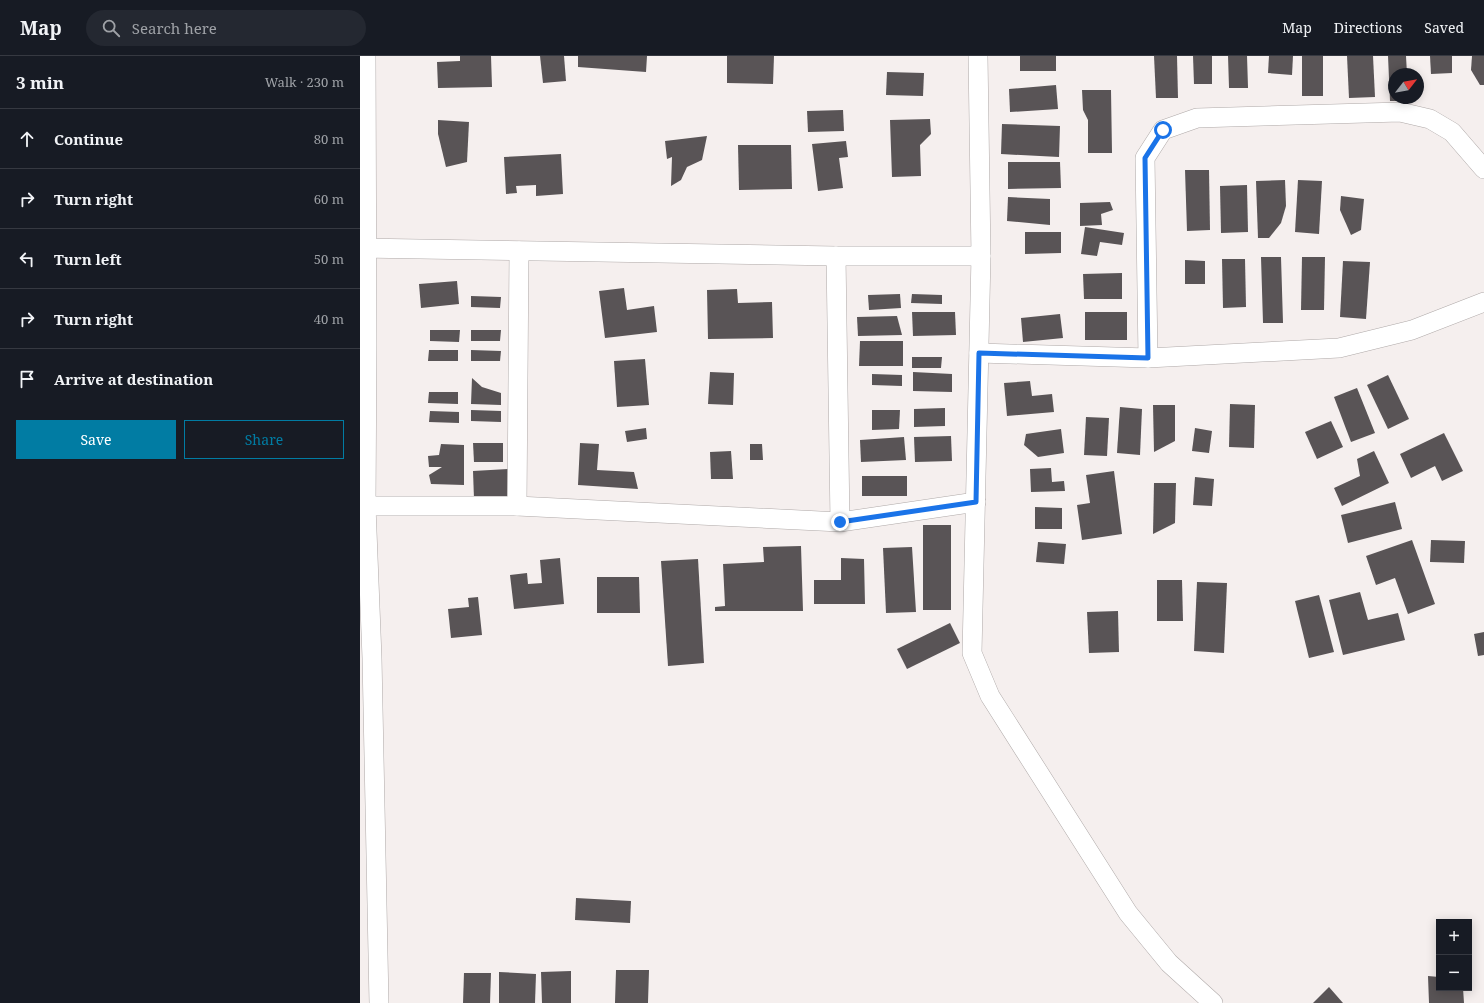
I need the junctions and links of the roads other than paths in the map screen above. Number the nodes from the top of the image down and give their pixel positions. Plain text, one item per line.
1 (366, 56) edge
2 (978, 56) edge
3 (1484, 169) edge
4 (364, 248) edge
5 (519, 250) junction
6 (836, 256) junction
7 (981, 256) junction
8 (1484, 302) edge
9 (364, 343) edge
10 (979, 353) junction
11 (1148, 358) junction
12 (976, 502) junction
13 (366, 506) junction
14 (518, 506) junction
15 (840, 522) junction
16 (366, 658) edge
17 (379, 1003) edge
18 (1213, 1003) edge

1 - 4 street
2 - 7 street
3 - 11 street
4 - 5 street
4 - 9 street
5 - 6 street
5 - 14 street
6 - 7 street
6 - 15 street
7 - 10 street
8 - 11 street
9 - 13 street
10 - 11 street
10 - 12 street
12 - 15 street
12 - 18 street
13 - 14 street
13 - 16 street
14 - 15 street
16 - 17 street

